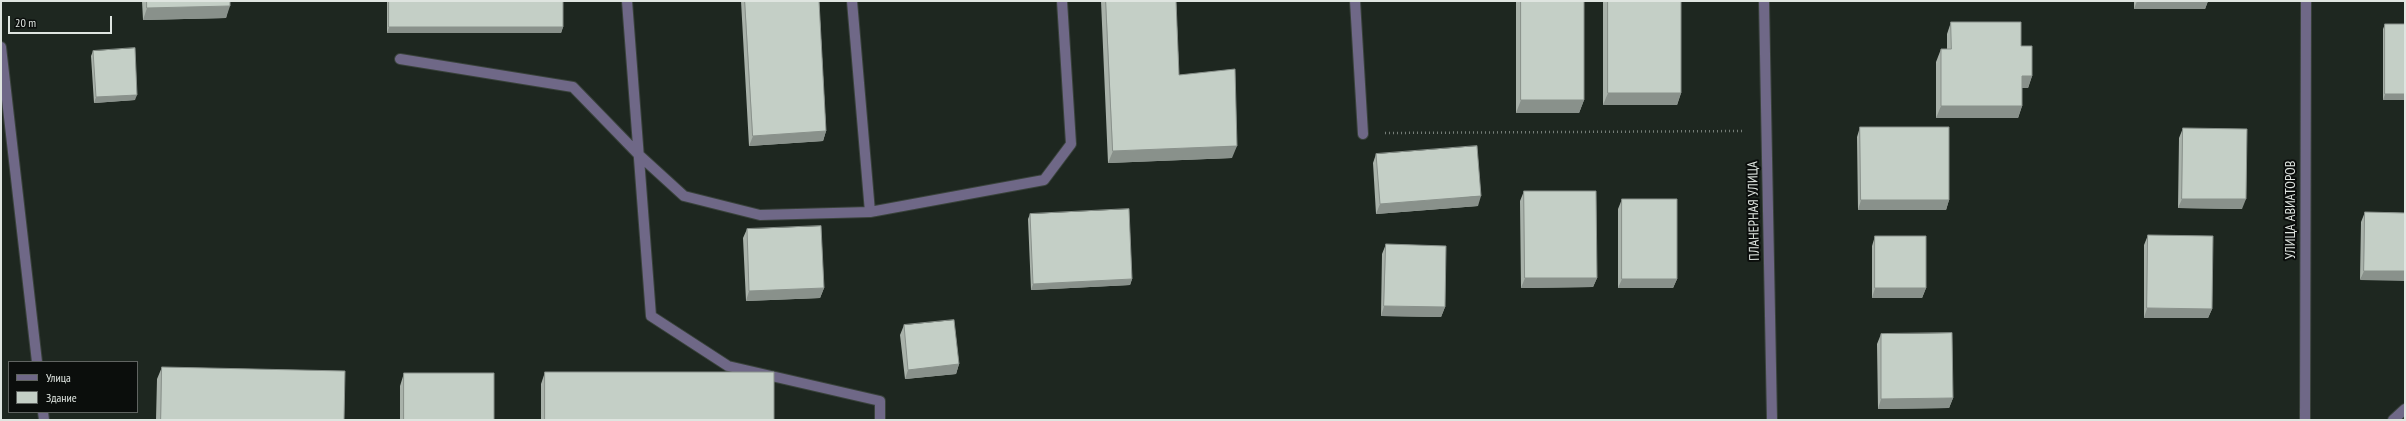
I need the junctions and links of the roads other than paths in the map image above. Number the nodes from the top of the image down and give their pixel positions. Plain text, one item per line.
1 (627, 1) edge
2 (852, 1) edge
3 (1062, 1) edge
4 (1356, 1) edge
5 (1764, 1) edge
6 (2306, 1) edge
7 (1, 47) edge
8 (400, 59) dead end
9 (1363, 134) road end
10 (639, 155) junction
11 (870, 212) junction
12 (38, 361) edge
13 (2405, 409) edge
14 (880, 420) edge
15 (1772, 420) edge
16 (2305, 420) edge
17 (2393, 420) edge

1 - 10 street
2 - 11 street
3 - 11 street
4 - 9 street
5 - 15 street, ПЛАНЕРНАЯ УЛИЦА
6 - 16 street, УЛИЦА АВИАТОРОВ
7 - 12 street
8 - 10 street
10 - 11 street
10 - 14 street
13 - 17 street

